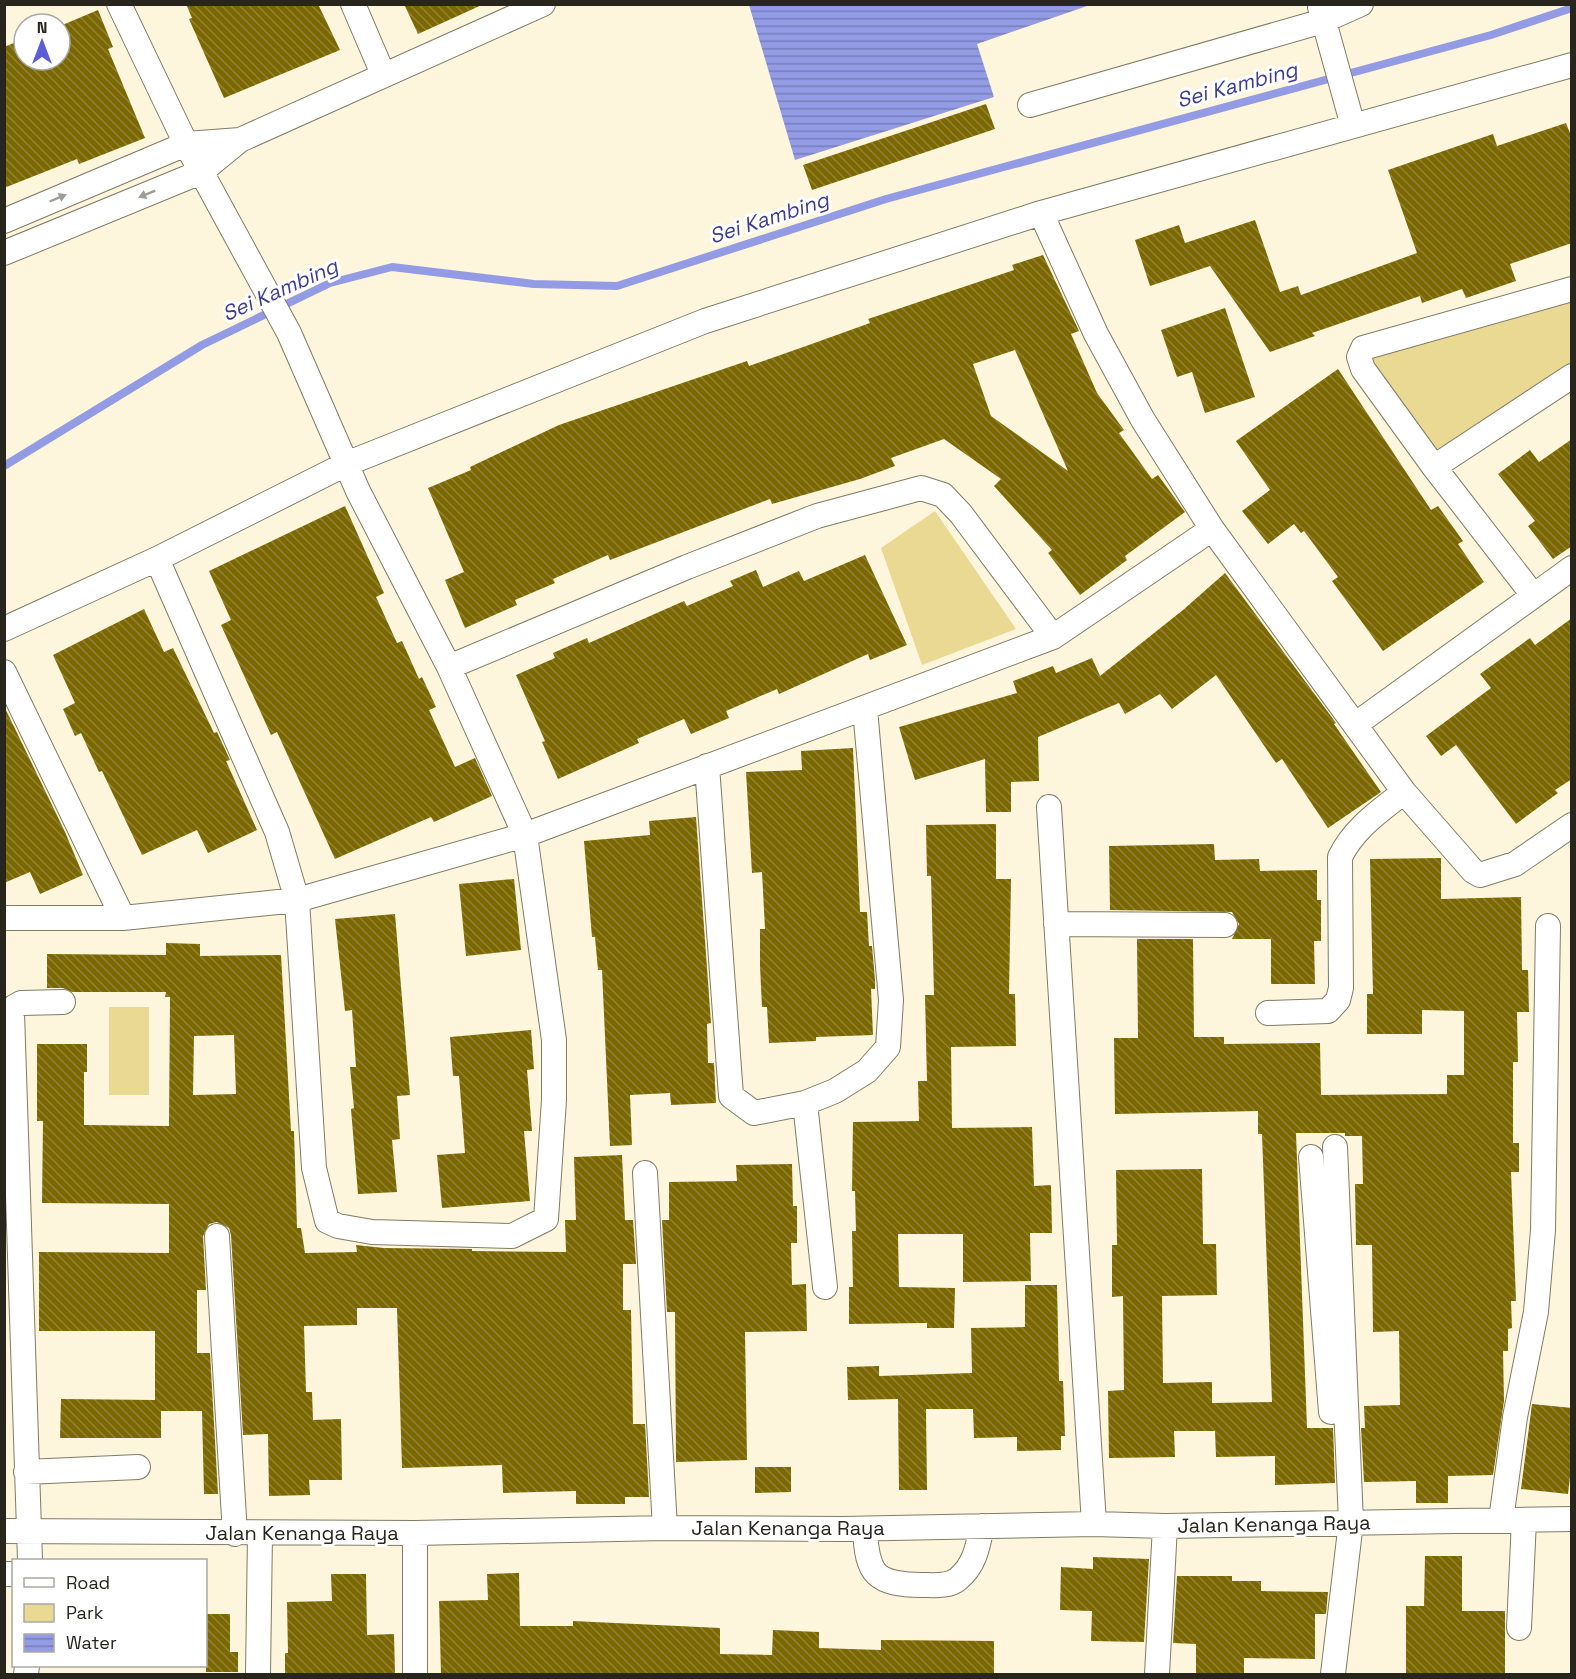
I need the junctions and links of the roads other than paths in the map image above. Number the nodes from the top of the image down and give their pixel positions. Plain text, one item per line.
1 (118, 4) edge
2 (353, 4) edge
3 (1361, 4) edge
4 (542, 5) edge
5 (1324, 22) edge
6 (1572, 65) edge
7 (383, 74) junction
8 (1030, 105) dead end
9 (1353, 126) junction
10 (240, 140) junction
11 (186, 144) junction
12 (201, 172) junction
13 (1041, 213) junction
14 (4, 220) edge
15 (4, 253) edge
16 (1572, 289) edge
17 (1572, 376) edge
18 (346, 464) junction
19 (1434, 467) junction
20 (1212, 529) junction
21 (157, 559) junction
22 (1572, 568) edge
23 (1533, 595) junction
24 (4, 629) edge
25 (1053, 637) junction
26 (449, 668) junction
27 (4, 672) edge
28 (865, 709) junction
29 (1356, 724) junction
30 (707, 766) junction
31 (1404, 792) junction
32 (1049, 807) dead end
33 (1572, 825) edge
34 (525, 835) junction
35 (297, 900) junction
36 (4, 918) edge
37 (123, 918) junction
38 (1056, 924) junction
39 (1225, 925) dead end
40 (1548, 926) dead end
41 (63, 1002) dead end
42 (1268, 1014) dead end
43 (806, 1103) junction
44 (1335, 1147) dead end
45 (1311, 1157) dead end
46 (645, 1173) dead end
47 (217, 1236) dead end
48 (825, 1287) dead end
49 (138, 1467) dead end
50 (26, 1472) junction
51 (1572, 1519) edge
52 (1513, 1520) junction
53 (1344, 1522) junction
54 (1094, 1524) junction
55 (982, 1526) junction
56 (1165, 1526) junction
57 (665, 1528) junction
58 (865, 1529) junction
59 (4, 1531) edge
60 (29, 1531) junction
61 (416, 1533) junction
62 (235, 1534) junction
63 (260, 1534) junction
64 (30, 1559) edge
65 (1519, 1628) dead end
66 (258, 1674) edge
67 (416, 1674) edge
68 (1157, 1674) edge
69 (1333, 1674) edge

1 - 11 street
2 - 7 street
3 - 5 street
4 - 7 street
5 - 8 street
5 - 9 street
6 - 9 street
7 - 10 street
9 - 13 street
10 - 11 street
10 - 12 street
11 - 12 street
14 -> 11 street
12 -> 15 street
12 - 18 street
13 - 18 street
13 - 20 street
16 - 19 street
17 - 19 street
18 - 21 street
18 - 26 street
19 - 23 street
20 - 25 street
20 - 29 street
21 - 24 street
21 - 35 street
22 - 23 street
23 - 29 street
25 - 26 street
25 - 28 street
26 - 34 street
27 - 37 street
28 - 30 street
28 - 43 street
29 - 31 street
30 - 34 street
30 - 43 street
31 - 33 street
31 - 42 street
32 - 38 street
34 - 35 street
34 - 35 street
35 - 37 street
36 - 37 street
38 - 39 street
38 - 54 street
40 - 52 street
41 - 50 street
43 - 48 street
44 - 53 street
45 - 53 street
46 - 57 street
47 - 62 street
49 - 50 street
50 - 60 street
51 - 52 street, Jalan Kenanga Raya
52 - 53 street, Jalan Kenanga Raya
52 - 65 street
53 - 56 street, Jalan Kenanga Raya
53 - 69 street
54 - 55 street, Jalan Kenanga Raya
54 - 56 street, Jalan Kenanga Raya
55 - 58 street, Jalan Kenanga Raya
55 - 58 street
56 - 68 street
57 - 58 street, Jalan Kenanga Raya
57 - 61 street, Jalan Kenanga Raya
59 - 60 street, Jalan Kenanga Raya
60 - 62 street, Jalan Kenanga Raya
60 - 64 street
61 - 63 street, Jalan Kenanga Raya
61 - 67 street
62 - 63 street, Jalan Kenanga Raya
63 - 66 street

